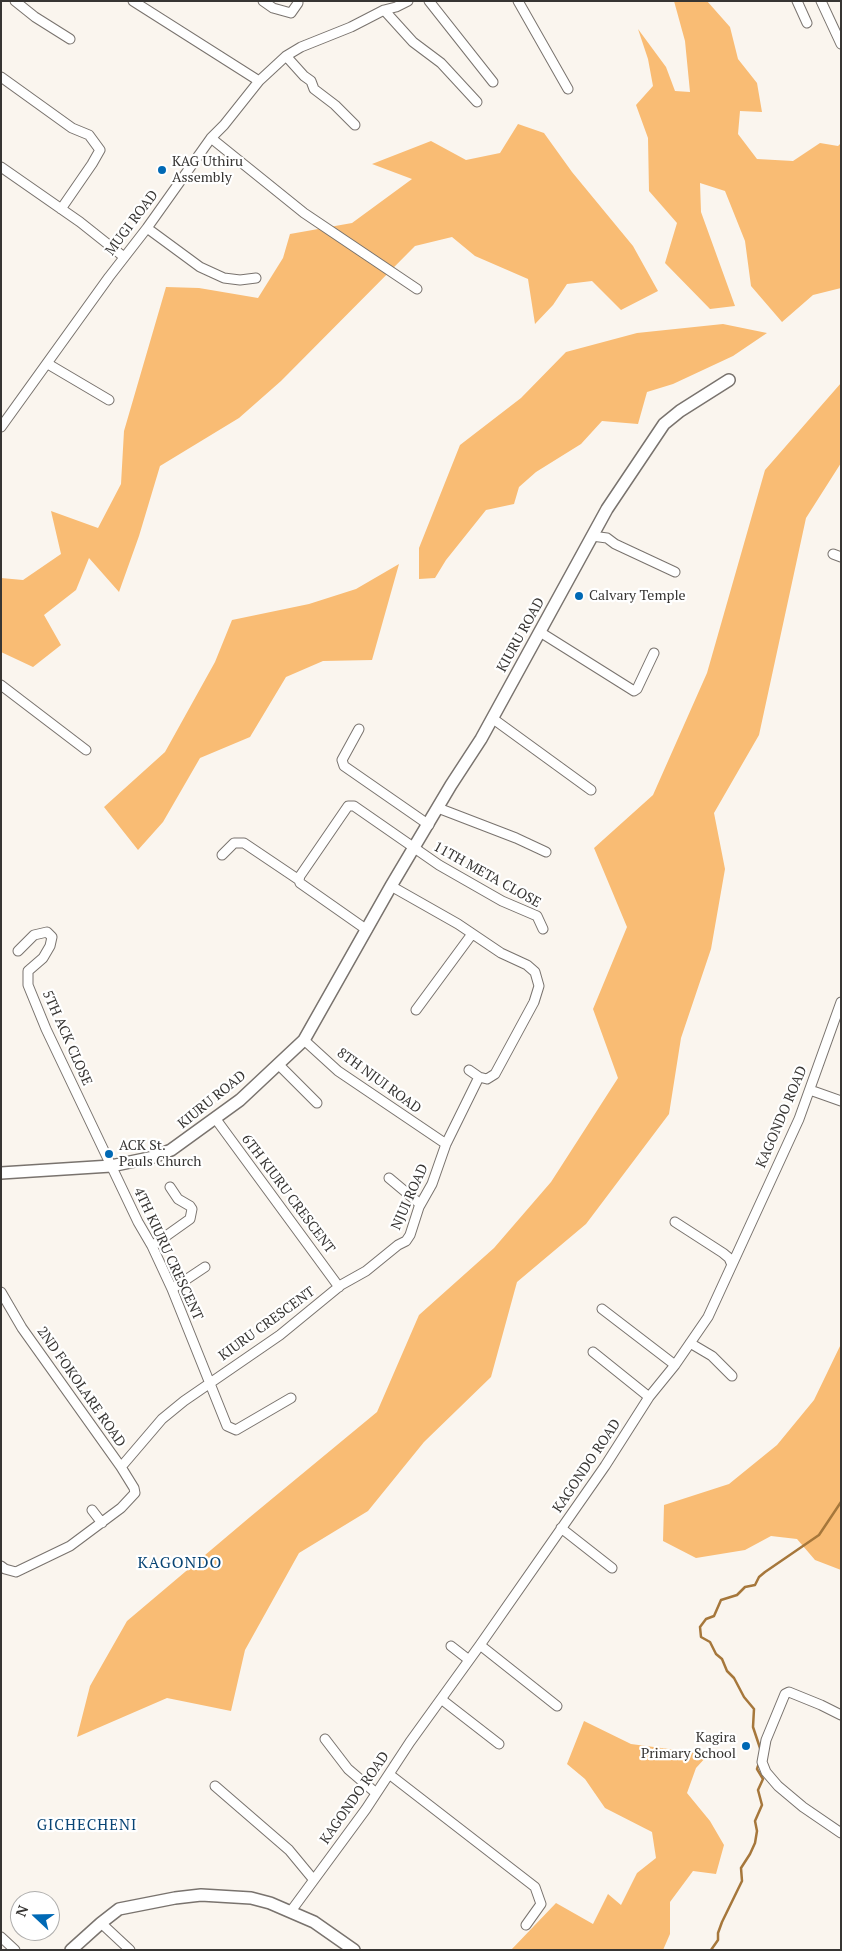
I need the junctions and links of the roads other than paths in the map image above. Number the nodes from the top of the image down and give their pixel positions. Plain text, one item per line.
1 (16, 1) edge
2 (132, 1) edge
3 (262, 1) edge
4 (408, 1) edge
5 (429, 1) edge
6 (518, 1) edge
7 (797, 1) edge
8 (821, 1) edge
9 (298, 3) dead end
10 (384, 10) junction
11 (807, 23) dead end
12 (70, 38) dead end
13 (841, 44) edge
14 (286, 56) junction
15 (1, 77) edge
16 (259, 81) junction
17 (493, 82) dead end
18 (568, 89) dead end
19 (477, 102) dead end
20 (355, 125) dead end
21 (211, 138) junction
22 (1, 167) edge
23 (61, 209) junction
24 (148, 228) junction
25 (124, 257) junction
26 (256, 278) dead end
27 (417, 289) dead end
28 (48, 364) junction
29 (730, 380) dead end
30 (109, 400) dead end
31 (2, 424) edge
32 (592, 536) junction
33 (675, 572) dead end
34 (540, 632) junction
35 (654, 652) dead end
36 (1, 686) edge
37 (492, 718) junction
38 (359, 729) dead end
39 (86, 750) dead end
40 (591, 790) dead end
41 (438, 808) junction
42 (429, 825) junction
43 (414, 849) junction
44 (546, 852) dead end
45 (222, 855) dead end
46 (299, 880) junction
47 (391, 886) junction
48 (543, 929) dead end
49 (367, 930) junction
50 (472, 934) junction
51 (18, 951) dead end
52 (840, 1007) edge
53 (416, 1010) dead end
54 (304, 1040) junction
55 (278, 1064) junction
56 (469, 1070) dead end
57 (479, 1077) junction
58 (810, 1090) junction
59 (841, 1102) edge
60 (317, 1103) dead end
61 (215, 1118) junction
62 (444, 1143) junction
63 (111, 1166) junction
64 (1, 1173) edge
65 (389, 1178) dead end
66 (170, 1187) dead end
67 (420, 1204) junction
68 (675, 1222) dead end
69 (152, 1246) junction
70 (732, 1265) junction
71 (205, 1267) dead end
72 (339, 1287) junction
73 (172, 1289) junction
74 (1, 1292) edge
75 (602, 1309) dead end
76 (690, 1343) junction
77 (593, 1352) dead end
78 (675, 1365) junction
79 (732, 1376) dead end
80 (210, 1382) junction
81 (649, 1397) junction
82 (291, 1398) dead end
83 (121, 1467) junction
84 (92, 1510) dead end
85 (102, 1523) junction
86 (561, 1528) junction
87 (1, 1566) edge
88 (612, 1568) dead end
89 (451, 1646) dead end
90 (480, 1646) junction
91 (469, 1660) junction
92 (441, 1699) junction
93 (557, 1706) dead end
94 (841, 1715) edge
95 (325, 1739) dead end
96 (499, 1744) dead end
97 (389, 1774) junction
98 (215, 1786) dead end
99 (376, 1793) junction
100 (841, 1833) edge
101 (313, 1879) junction
102 (292, 1911) junction
103 (101, 1923) junction
104 (526, 1925) dead end
105 (1, 1937) edge
106 (15, 1950) edge
107 (71, 1950) edge
108 (130, 1950) edge
109 (354, 1950) edge

1 - 12 street
2 - 16 street
3 - 9 street
4 - 10 street, MUGI ROAD
5 - 17 street
6 - 18 street
7 - 11 street
8 - 13 street
10 - 14 street, MUGI ROAD
10 - 19 street
14 - 16 street, MUGI ROAD
14 - 20 street
15 - 23 street
16 - 21 street, MUGI ROAD
21 - 24 street, MUGI ROAD
21 - 27 street
22 - 23 street
23 - 25 street
24 - 25 street, MUGI ROAD
24 - 26 street
25 - 28 street, MUGI ROAD
28 - 30 street
28 - 31 street, MUGI ROAD
29 - 32 street, KIURU ROAD
32 - 33 street
32 - 34 street, KIURU ROAD
34 - 35 street
34 - 37 street, KIURU ROAD
36 - 39 street
37 - 40 street
37 - 41 street, KIURU ROAD
38 - 42 street
41 - 42 street, KIURU ROAD
41 - 44 street
42 - 43 street, KIURU ROAD
43 - 46 street, 11TH META CLOSE
43 - 47 street, KIURU ROAD
43 - 48 street, 11TH META CLOSE
45 - 46 street
46 - 49 street
47 - 49 street, KIURU ROAD
47 - 50 street
49 - 54 street, KIURU ROAD
50 - 53 street
50 - 57 street
51 - 63 street, 5TH ACK CLOSE
52 - 58 street, KAGONDO ROAD
54 - 55 street, KIURU ROAD
54 - 62 street, 8TH NJUI ROAD
55 - 60 street
55 - 61 street, KIURU ROAD
56 - 57 street
57 - 62 street, NJUI ROAD
58 - 59 street
58 - 70 street, KAGONDO ROAD
61 - 63 street, KIURU ROAD
61 - 72 street, 6TH KIURU CRESCENT
62 - 67 street, NJUI ROAD
63 - 64 street, KIURU ROAD
63 - 69 street, 4TH KIURU CRESCENT
65 - 67 street
66 - 69 street
67 - 72 street, NJUI ROAD
68 - 70 street
69 - 73 street, 4TH KIURU CRESCENT
70 - 76 street, KAGONDO ROAD
71 - 73 street
72 - 80 street, KIURU CRESCENT
73 - 80 street, 4TH KIURU CRESCENT
74 - 83 street, 2ND FOKOLARE ROAD
75 - 78 street
76 - 78 street, KAGONDO ROAD
76 - 79 street
77 - 81 street
78 - 81 street, KAGONDO ROAD
80 - 82 street, 4TH KIURU CRESCENT
80 - 83 street, KIURU CRESCENT
81 - 86 street, KAGONDO ROAD
83 - 85 street, 2ND FOKOLARE ROAD
84 - 85 street
85 - 87 street
86 - 88 street
86 - 90 street, KAGONDO ROAD
89 - 91 street
90 - 91 street, KAGONDO ROAD
90 - 93 street
91 - 92 street, KAGONDO ROAD
92 - 96 street
92 - 97 street, KAGONDO ROAD
94 - 100 street
95 - 99 street
97 - 99 street, KAGONDO ROAD
97 - 104 street
98 - 101 street
99 - 101 street, KAGONDO ROAD
101 - 102 street, KAGONDO ROAD
102 - 103 street
102 - 109 street
103 - 107 street
103 - 108 street
105 - 106 street

